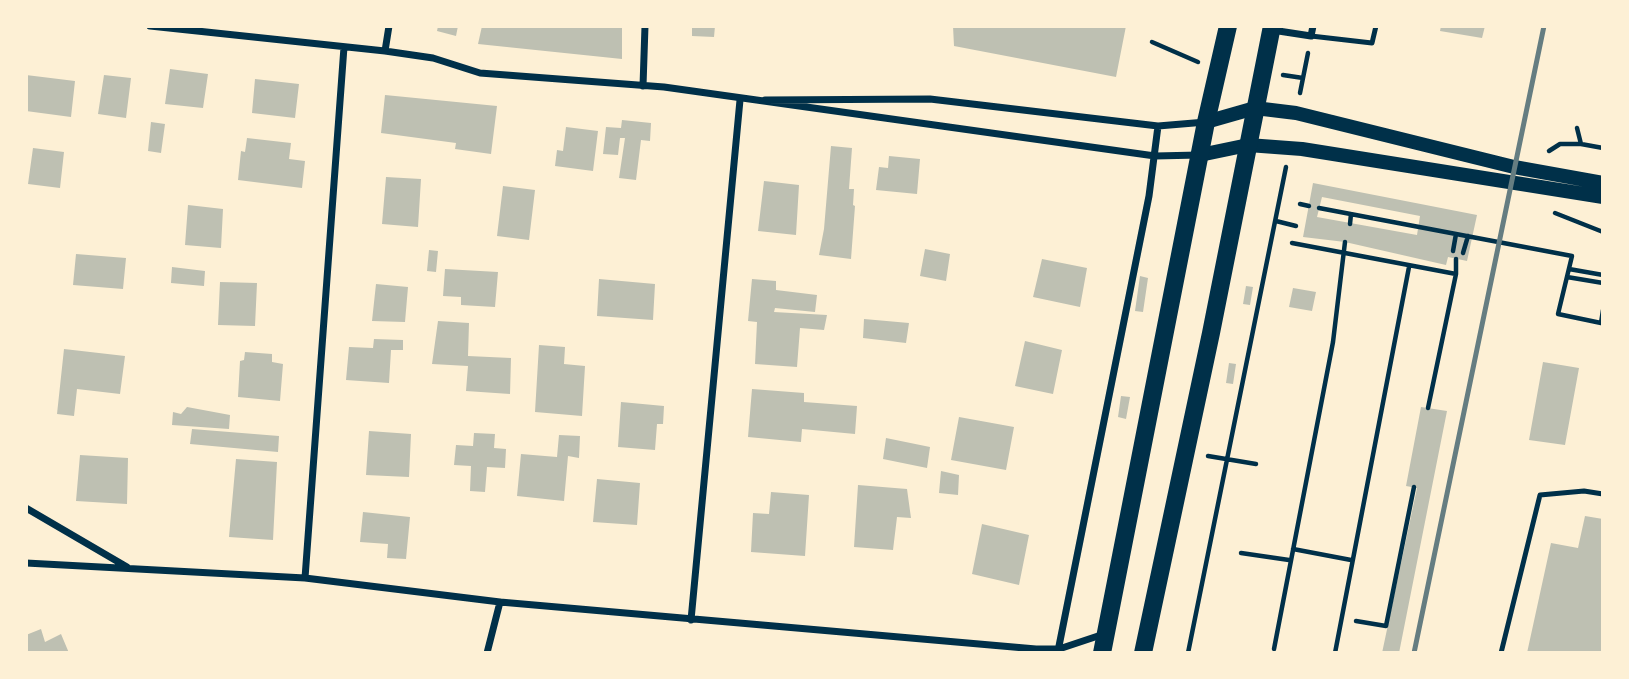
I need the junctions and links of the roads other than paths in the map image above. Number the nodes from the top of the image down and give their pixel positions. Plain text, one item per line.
1 (150, 26) edge
2 (389, 26) edge
3 (645, 26) edge
4 (1228, 26) edge
5 (1312, 26) edge
6 (1376, 26) edge
7 (1271, 28) edge
8 (1311, 36) junction
9 (344, 47) junction
10 (385, 51) junction
11 (643, 86) junction
12 (740, 100) junction
13 (1255, 108) junction
14 (1206, 121) junction
15 (1158, 126) junction
16 (1248, 145) junction
17 (1200, 155) junction
18 (1155, 156) junction
19 (1603, 183) edge
20 (1603, 197) edge
21 (1603, 494) edge
22 (26, 508) edge
23 (26, 563) edge
24 (131, 569) junction
25 (305, 578) junction
26 (499, 602) junction
27 (691, 620) junction
28 (1106, 633) junction
29 (933, 641) junction
30 (1058, 651) edge
31 (487, 653) edge
32 (930, 653) edge
33 (1102, 653) edge
34 (1143, 653) edge
35 (1501, 653) edge

1 - 9 street
2 - 10 street
3 - 11 street
4 - 14 main road
5 - 8 street
6 - 8 lane
7 - 8 street
7 - 13 main road
9 - 10 street
9 - 25 street
10 - 11 street
11 - 12 street
12 - 15 street
12 - 18 street
12 - 27 street
13 - 14 main road
13 - 16 main road
13 - 19 main road
14 - 15 street
14 - 17 main road
15 - 18 street
16 - 17 main road
16 - 20 main road
16 - 34 main road
17 - 18 street
17 - 28 main road
18 - 30 street
21 - 35 lane
22 - 24 street
23 - 24 street
24 - 25 street
25 - 26 street
26 - 27 street
26 - 31 street
27 - 29 street
28 - 30 street
28 - 33 main road
29 - 30 street
29 - 32 street

